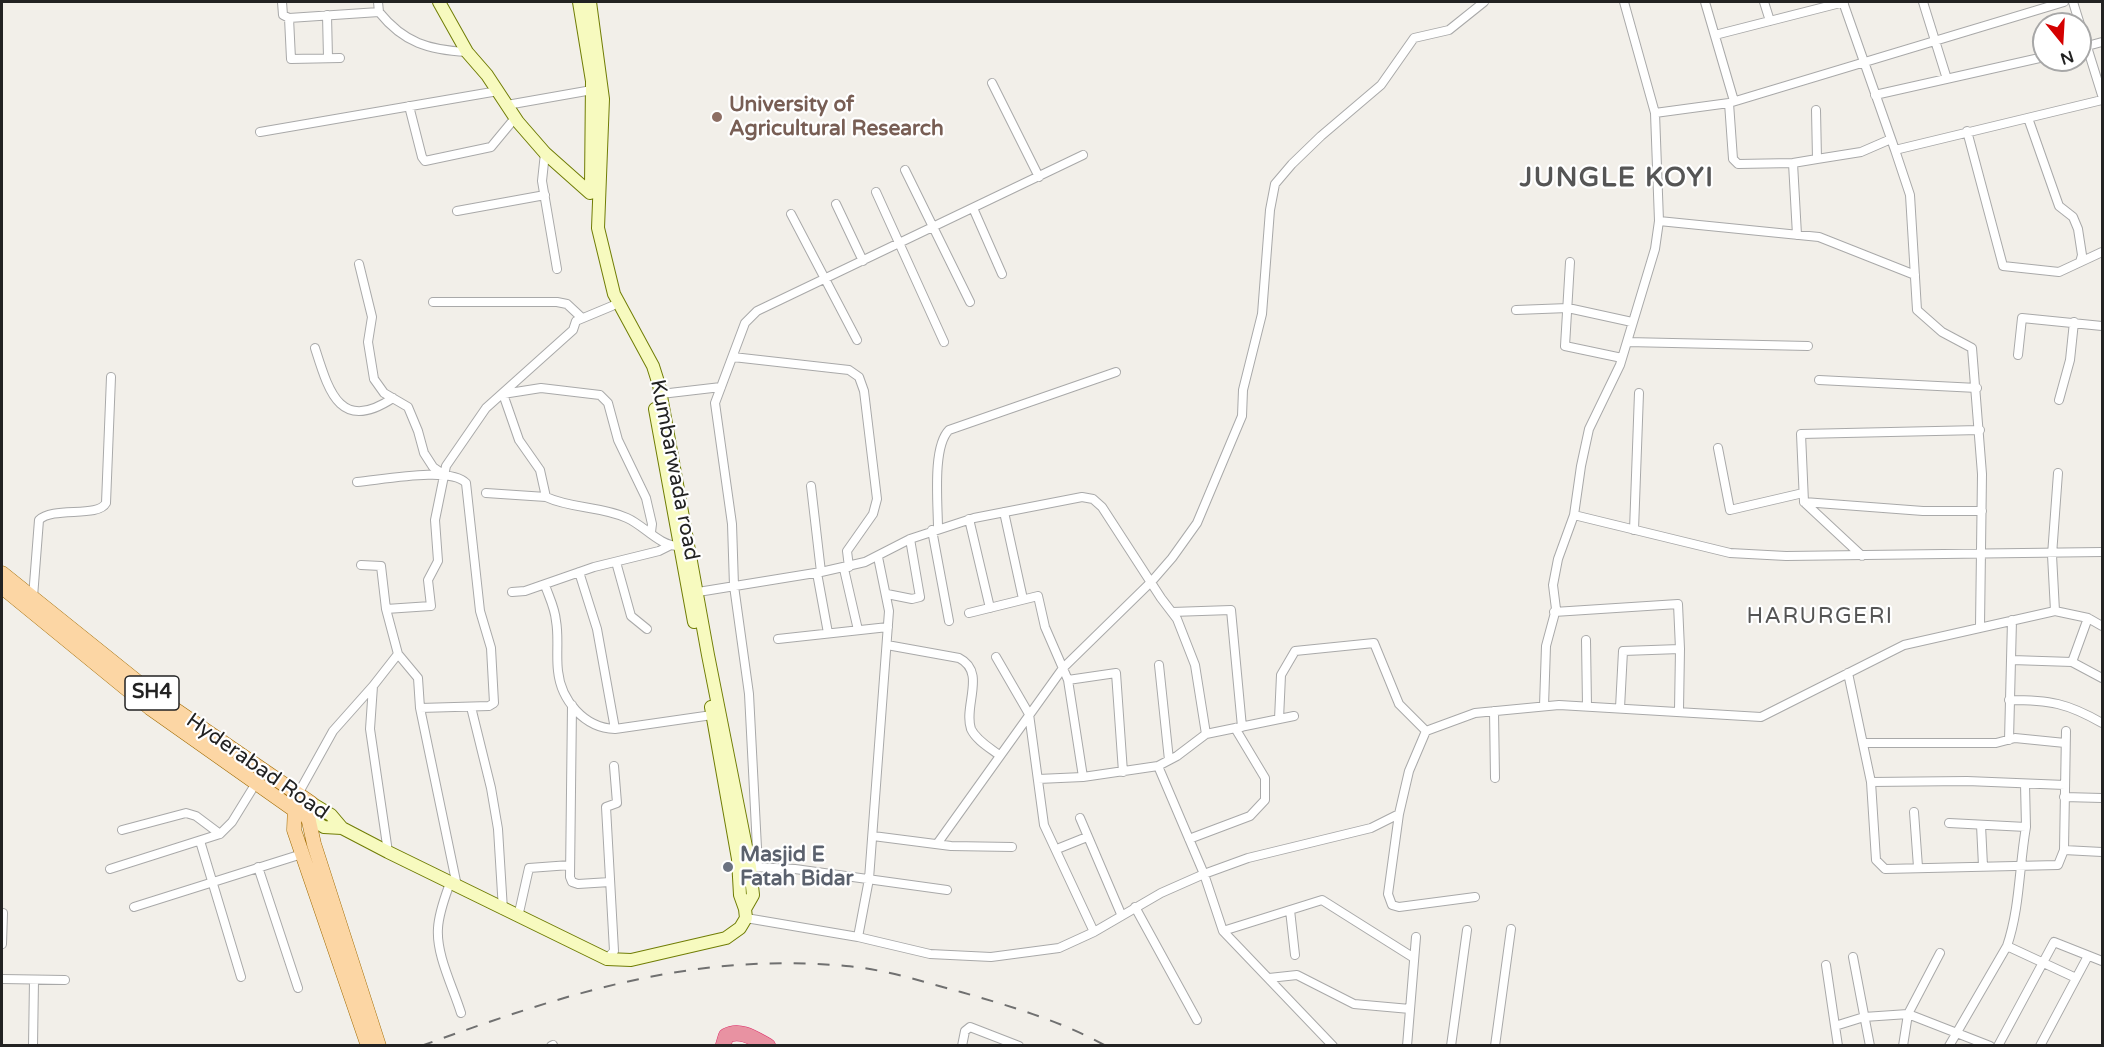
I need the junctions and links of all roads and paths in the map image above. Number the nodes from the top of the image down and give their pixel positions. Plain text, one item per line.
1 (282, 2) edge
2 (378, 2) edge
3 (439, 2) edge
4 (579, 2) edge
5 (590, 2) edge
6 (1484, 2) edge
7 (1627, 2) edge
8 (1705, 2) edge
9 (1764, 2) edge
10 (1844, 2) edge
11 (1923, 2) edge
12 (2064, 2) edge
13 (379, 12) junction
14 (327, 15) junction
15 (289, 18) junction
16 (1770, 21) junction
17 (1715, 35) junction
18 (1934, 40) junction
19 (467, 52) junction
20 (328, 58) junction
21 (340, 58) dead end
22 (2032, 60) edge
23 (1864, 63) junction
24 (2092, 68) edge
25 (1947, 79) junction
26 (992, 83) dead end
27 (592, 90) junction
28 (498, 91) junction
29 (1875, 95) junction
30 (2103, 97) edge
31 (1731, 102) junction
32 (507, 105) junction
33 (409, 106) junction
34 (1816, 110) dead end
35 (1655, 113) junction
36 (515, 118) junction
37 (2028, 118) junction
38 (1967, 131) junction
39 (260, 132) dead end
40 (1891, 139) junction
41 (1895, 150) junction
42 (545, 153) junction
43 (1083, 155) dead end
44 (1817, 159) junction
45 (1793, 164) junction
46 (905, 170) dead end
47 (1039, 177) junction
48 (876, 192) dead end
49 (590, 193) junction
50 (545, 195) junction
51 (836, 204) dead end
52 (973, 208) junction
53 (456, 211) dead end
54 (791, 214) dead end
55 (1659, 221) junction
56 (933, 227) junction
57 (1797, 235) junction
58 (898, 244) junction
59 (2103, 252) edge
60 (863, 261) junction
61 (1570, 262) dead end
62 (2080, 262) junction
63 (359, 264) dead end
64 (557, 269) dead end
65 (1002, 274) dead end
66 (1915, 275) junction
67 (823, 279) junction
68 (433, 302) dead end
69 (970, 302) dead end
70 (612, 306) junction
71 (1568, 308) junction
72 (1516, 310) dead end
73 (582, 318) junction
74 (1632, 322) junction
75 (2074, 322) junction
76 (2103, 326) edge
77 (857, 340) dead end
78 (945, 342) dead end
79 (1627, 342) junction
80 (1808, 346) dead end
81 (315, 348) dead end
82 (2018, 355) dead end
83 (733, 357) junction
84 (1622, 358) junction
85 (1116, 372) dead end
86 (111, 377) dead end
87 (1819, 380) dead end
88 (721, 387) junction
89 (1977, 388) junction
90 (1639, 393) dead end
91 (503, 394) junction
92 (661, 394) junction
93 (393, 398) junction
94 (2058, 400) dead end
95 (1980, 430) junction
96 (1718, 448) dead end
97 (2058, 473) dead end
98 (444, 474) junction
99 (357, 482) dead end
100 (811, 486) dead end
101 (486, 494) dead end
102 (546, 497) junction
103 (1803, 498) junction
104 (1982, 511) junction
105 (1004, 512) junction
106 (1574, 515) junction
107 (969, 519) junction
108 (935, 530) junction
109 (1634, 530) junction
110 (651, 532) junction
111 (910, 539) junction
112 (674, 546) junction
113 (2103, 552) edge
114 (1983, 554) junction
115 (2052, 555) junction
116 (878, 556) junction
117 (1862, 556) junction
118 (616, 562) junction
119 (362, 565) dead end
120 (846, 568) junction
121 (579, 572) junction
122 (2, 573) edge
123 (819, 573) junction
124 (1152, 581) junction
125 (545, 585) junction
126 (734, 586) junction
127 (2, 587) edge
128 (512, 592) dead end
129 (693, 593) junction
130 (887, 594) junction
131 (33, 597) junction
132 (1023, 599) junction
133 (990, 608) junction
134 (386, 609) junction
135 (2055, 611) junction
136 (1172, 612) junction
137 (1554, 612) junction
138 (969, 613) dead end
139 (2088, 618) junction
140 (2012, 620) junction
141 (949, 621) dead end
142 (1980, 626) junction
143 (2103, 626) edge
144 (888, 627) junction
145 (647, 629) dead end
146 (858, 630) junction
147 (828, 633) junction
148 (778, 639) dead end
149 (1586, 640) dead end
150 (887, 645) junction
151 (1680, 649) junction
152 (398, 654) junction
153 (996, 657) dead end
154 (2012, 660) junction
155 (2072, 662) junction
156 (1159, 665) dead end
157 (1063, 668) junction
158 (1848, 673) junction
159 (2103, 678) edge
160 (1068, 680) junction
161 (373, 686) junction
162 (2009, 700) junction
163 (572, 705) junction
164 (1544, 706) junction
165 (1587, 706) junction
166 (471, 707) junction
167 (420, 708) junction
168 (1620, 708) junction
169 (1679, 710) junction
170 (1494, 711) junction
171 (1029, 714) junction
172 (712, 715) junction
173 (1294, 716) dead end
174 (1279, 719) junction
175 (2103, 723) edge
176 (1238, 728) junction
177 (615, 729) junction
178 (1426, 731) junction
179 (2066, 731) dead end
180 (1206, 734) junction
181 (2008, 740) junction
182 (1863, 743) junction
183 (2065, 743) junction
184 (999, 755) junction
185 (1169, 760) junction
186 (614, 766) dead end
187 (1158, 766) junction
188 (1123, 772) junction
189 (1083, 777) junction
190 (1038, 778) junction
191 (1495, 778) dead end
192 (1871, 782) junction
193 (256, 783) junction
194 (2025, 784) junction
195 (2065, 785) junction
196 (298, 794) junction
197 (2064, 797) junction
198 (2103, 798) edge
199 (293, 809) junction
200 (310, 810) junction
201 (1914, 812) dead end
202 (1398, 814) junction
203 (1080, 818) dead end
204 (1949, 823) dead end
205 (1981, 825) junction
206 (2026, 827) junction
207 (122, 830) dead end
208 (220, 834) junction
209 (873, 836) junction
210 (1088, 837) junction
211 (1189, 839) junction
212 (200, 841) junction
213 (937, 844) junction
214 (1012, 847) dead end
215 (1057, 849) junction
216 (2064, 850) junction
217 (388, 852) junction
218 (2103, 852) edge
219 (302, 854) junction
220 (570, 865) junction
221 (2019, 865) junction
222 (1983, 866) junction
223 (258, 867) junction
224 (754, 867) junction
225 (1918, 867) junction
226 (110, 869) dead end
227 (1204, 874) junction
228 (869, 879) junction
229 (212, 882) junction
230 (610, 882) junction
231 (453, 884) junction
232 (947, 890) dead end
233 (1474, 897) dead end
234 (134, 907) dead end
235 (1135, 907) junction
236 (503, 910) junction
237 (1290, 910) junction
238 (3, 913) dead end
239 (745, 914) junction
240 (1121, 914) junction
241 (518, 917) junction
242 (1511, 929) dead end
243 (1467, 930) dead end
244 (1223, 931) junction
245 (1094, 932) junction
246 (858, 937) junction
247 (1416, 937) dead end
248 (2, 944) edge
249 (2007, 946) junction
250 (1940, 953) dead end
251 (1295, 955) dead end
252 (2088, 956) junction
253 (1854, 957) dead end
254 (1414, 958) junction
255 (607, 959) junction
256 (2103, 961) edge
257 (2044, 963) junction
258 (1826, 965) dead end
259 (241, 977) dead end
260 (1269, 978) junction
261 (2076, 978) junction
262 (2, 979) edge
263 (34, 980) junction
264 (65, 980) dead end
265 (298, 988) dead end
266 (1410, 1009) junction
267 (461, 1013) dead end
268 (1908, 1014) junction
269 (1864, 1017) junction
270 (1197, 1020) dead end
271 (1835, 1026) junction
272 (1956, 1032) junction
273 (33, 1046) edge
274 (368, 1046) edge
275 (379, 1046) edge
276 (723, 1046) edge
277 (768, 1046) edge
278 (962, 1046) edge
279 (1019, 1046) edge
280 (1334, 1046) edge
281 (1407, 1046) edge
282 (1451, 1046) edge
283 (1495, 1046) edge
284 (1838, 1046) edge
285 (1869, 1046) edge
286 (1903, 1046) edge
287 (1949, 1046) edge
288 (1990, 1046) edge
289 (1998, 1046) edge
290 (2040, 1046) edge

1 - 15 street
2 - 13 street
3 - 19 street
4 - 27 street, Kumbarwada road
5 - 92 street, Kumbarwada road
6 - 124 street
7 - 35 street
8 - 17 street
9 - 16 street
10 - 16 street
10 - 23 street
11 - 18 street
12 - 18 street
13 - 14 street
13 - 19 street
14 - 15 street
14 - 20 street
15 - 20 street
16 - 17 street
17 - 31 street
18 - 23 street
18 - 25 street
19 - 28 street
20 - 21 street
22 - 25 street
23 - 29 street
23 - 31 street
24 - 30 street
25 - 29 street
26 - 47 street
27 - 32 street
27 - 49 street, Kumbarwada road
28 - 32 street
28 - 33 street
29 - 40 street
30 - 37 street
31 - 35 street
31 - 45 street
32 - 36 street
33 - 36 street
33 - 39 street
34 - 44 street
35 - 55 street
36 - 42 street
37 - 38 street
37 - 62 street
38 - 41 street
38 - 62 street
40 - 41 street
40 - 44 street
41 - 66 street
42 - 49 street
42 - 50 street
43 - 47 street
44 - 45 street
45 - 57 street
46 - 56 street
47 - 52 street
48 - 58 street
49 - 70 street, Kumbarwada road
50 - 53 street
50 - 64 street
51 - 60 street
52 - 56 street
52 - 65 street
54 - 67 street
55 - 57 street
55 - 74 street
56 - 58 street
56 - 69 street
57 - 66 street
58 - 60 street
58 - 78 street
59 - 62 street
60 - 67 street
61 - 71 street
63 - 93 street
66 - 89 street
67 - 77 street
67 - 83 street
68 - 73 street
70 - 73 street
70 - 112 street, Kumbarwada road
71 - 72 street
71 - 74 street
71 - 84 street
73 - 91 street
74 - 79 street
75 - 76 street
75 - 82 street
75 - 94 street
79 - 80 street
79 - 84 street
81 - 93 street
83 - 88 street
83 - 120 street
84 - 106 street
85 - 108 street
86 - 131 street
87 - 89 street
88 - 92 street
88 - 126 street
89 - 95 street
90 - 109 street
91 - 98 street
91 - 102 street
91 - 110 street
92 - 129 street, Kumbarwada road
93 - 98 street
95 - 103 street
95 - 104 street
96 - 103 street
97 - 115 street
98 - 99 street
98 - 134 street
98 - 166 street
100 - 123 street
101 - 102 street
102 - 110 street
103 - 104 street
103 - 117 street
104 - 114 street
105 - 107 street
105 - 124 street
105 - 132 street
106 - 109 street
106 - 137 street
107 - 108 street
107 - 133 street
108 - 111 street
108 - 141 street
109 - 117 street
110 - 112 street
111 - 116 street
111 - 130 street
112 - 118 street
112 - 129 street, Kumbarwada road
113 - 115 street
114 - 115 street
114 - 117 street
114 - 142 street
115 - 135 street
116 - 120 street
116 - 130 street
118 - 121 street
118 - 145 street
119 - 134 street
120 - 123 street
120 - 146 street
121 - 125 street
121 - 177 street
122 - 131 main road, Hyderabad Road / SH4
123 - 126 street
123 - 147 street
124 - 136 street
124 - 157 street
125 - 128 street
125 - 163 street
126 - 129 street
126 - 224 street
127 - 193 main road, Hyderabad Road / SH4
129 - 172 street, Kumbarwada road
129 - 224 street, Kumbarwada road
130 - 144 street
131 - 196 main road, Hyderabad Road / SH4
132 - 133 street
132 - 157 street
133 - 138 street
134 - 152 street
135 - 139 street
135 - 140 street
136 - 176 street
136 - 180 street
137 - 151 street
137 - 164 street
139 - 143 street
139 - 155 street
140 - 142 street
140 - 154 street
142 - 158 street
144 - 146 street
144 - 150 street
146 - 147 street
147 - 148 street
149 - 165 street
150 - 184 street
150 - 209 street
151 - 168 street
151 - 169 street
152 - 161 street
152 - 167 street
153 - 171 street
154 - 155 street
154 - 162 street
155 - 159 street
156 - 185 street
157 - 160 street
157 - 171 street
158 - 169 street
158 - 182 street
160 - 188 street
160 - 189 street
161 - 196 street
161 - 217 street
162 - 175 street
162 - 181 street
163 - 177 street
163 - 220 street
164 - 165 street
164 - 170 street
165 - 168 street
166 - 167 street
166 - 236 street
167 - 231 street
168 - 169 street
170 - 178 street
170 - 191 street
171 - 184 street
171 - 190 street
172 - 177 street
172 - 239 street, Kumbarwada road
173 - 174 street
174 - 176 street
174 - 178 street
176 - 180 street
176 - 211 street
178 - 202 street
179 - 183 street
180 - 185 street
181 - 182 street
181 - 183 street
182 - 192 street
183 - 195 street
184 - 213 street
185 - 187 street
186 - 230 street
187 - 188 street
187 - 211 street
188 - 189 street
189 - 190 street
190 - 215 street
192 - 194 street
192 - 225 street
193 - 199 main road, Hyderabad Road / SH4
193 - 208 street
194 - 195 street
194 - 206 street
195 - 197 street
196 - 199 main road
196 - 200 main road, Hyderabad Road / SH4
197 - 198 street
197 - 216 street
199 - 200 main road, Hyderabad Road / SH4
199 - 219 main road
200 - 217 street, Hyderabad Road / SH4
200 - 275 main road
201 - 225 street
202 - 227 street
202 - 233 street
203 - 210 street
204 - 205 street
205 - 206 street
205 - 222 street
206 - 221 street
207 - 208 street
208 - 212 street
209 - 213 street
209 - 228 street
210 - 215 street
210 - 240 street
211 - 227 street
212 - 226 street
212 - 229 street
213 - 214 street
215 - 245 street
216 - 218 street
216 - 221 street
217 - 231 street, Hyderabad Road / SH4
219 - 223 street
219 - 274 main road
220 - 230 street
220 - 241 street
221 - 222 street
221 - 249 street
222 - 225 street
223 - 229 street
223 - 265 street
224 - 228 street
224 - 239 street, Kumbarwada road
227 - 235 street
227 - 244 street
228 - 232 street
228 - 246 street
229 - 234 street
229 - 259 street
230 - 255 street
231 - 236 street, Hyderabad Road / SH4
231 - 267 street
235 - 240 street
235 - 270 street
236 - 241 street, Hyderabad Road / SH4
237 - 244 street
237 - 251 street
237 - 254 street
238 - 248 street
239 - 246 street
239 - 255 street, Hyderabad Road / SH4
240 - 245 street
241 - 255 street, Hyderabad Road / SH4
242 - 283 street
243 - 282 street
244 - 260 street
245 - 246 street
247 - 254 street
249 - 257 street
249 - 272 street
250 - 268 street
252 - 256 street
252 - 257 street
252 - 261 street
253 - 269 street
254 - 266 street
257 - 261 street
257 - 289 street
258 - 271 street
260 - 266 street
260 - 280 street
261 - 290 street
262 - 263 street
263 - 264 street
263 - 273 street
266 - 281 street
268 - 269 street
268 - 272 street
268 - 286 street
269 - 271 street
269 - 285 street
271 - 284 street
272 - 287 street
272 - 288 street
276 - 277 highway
278 - 279 street

